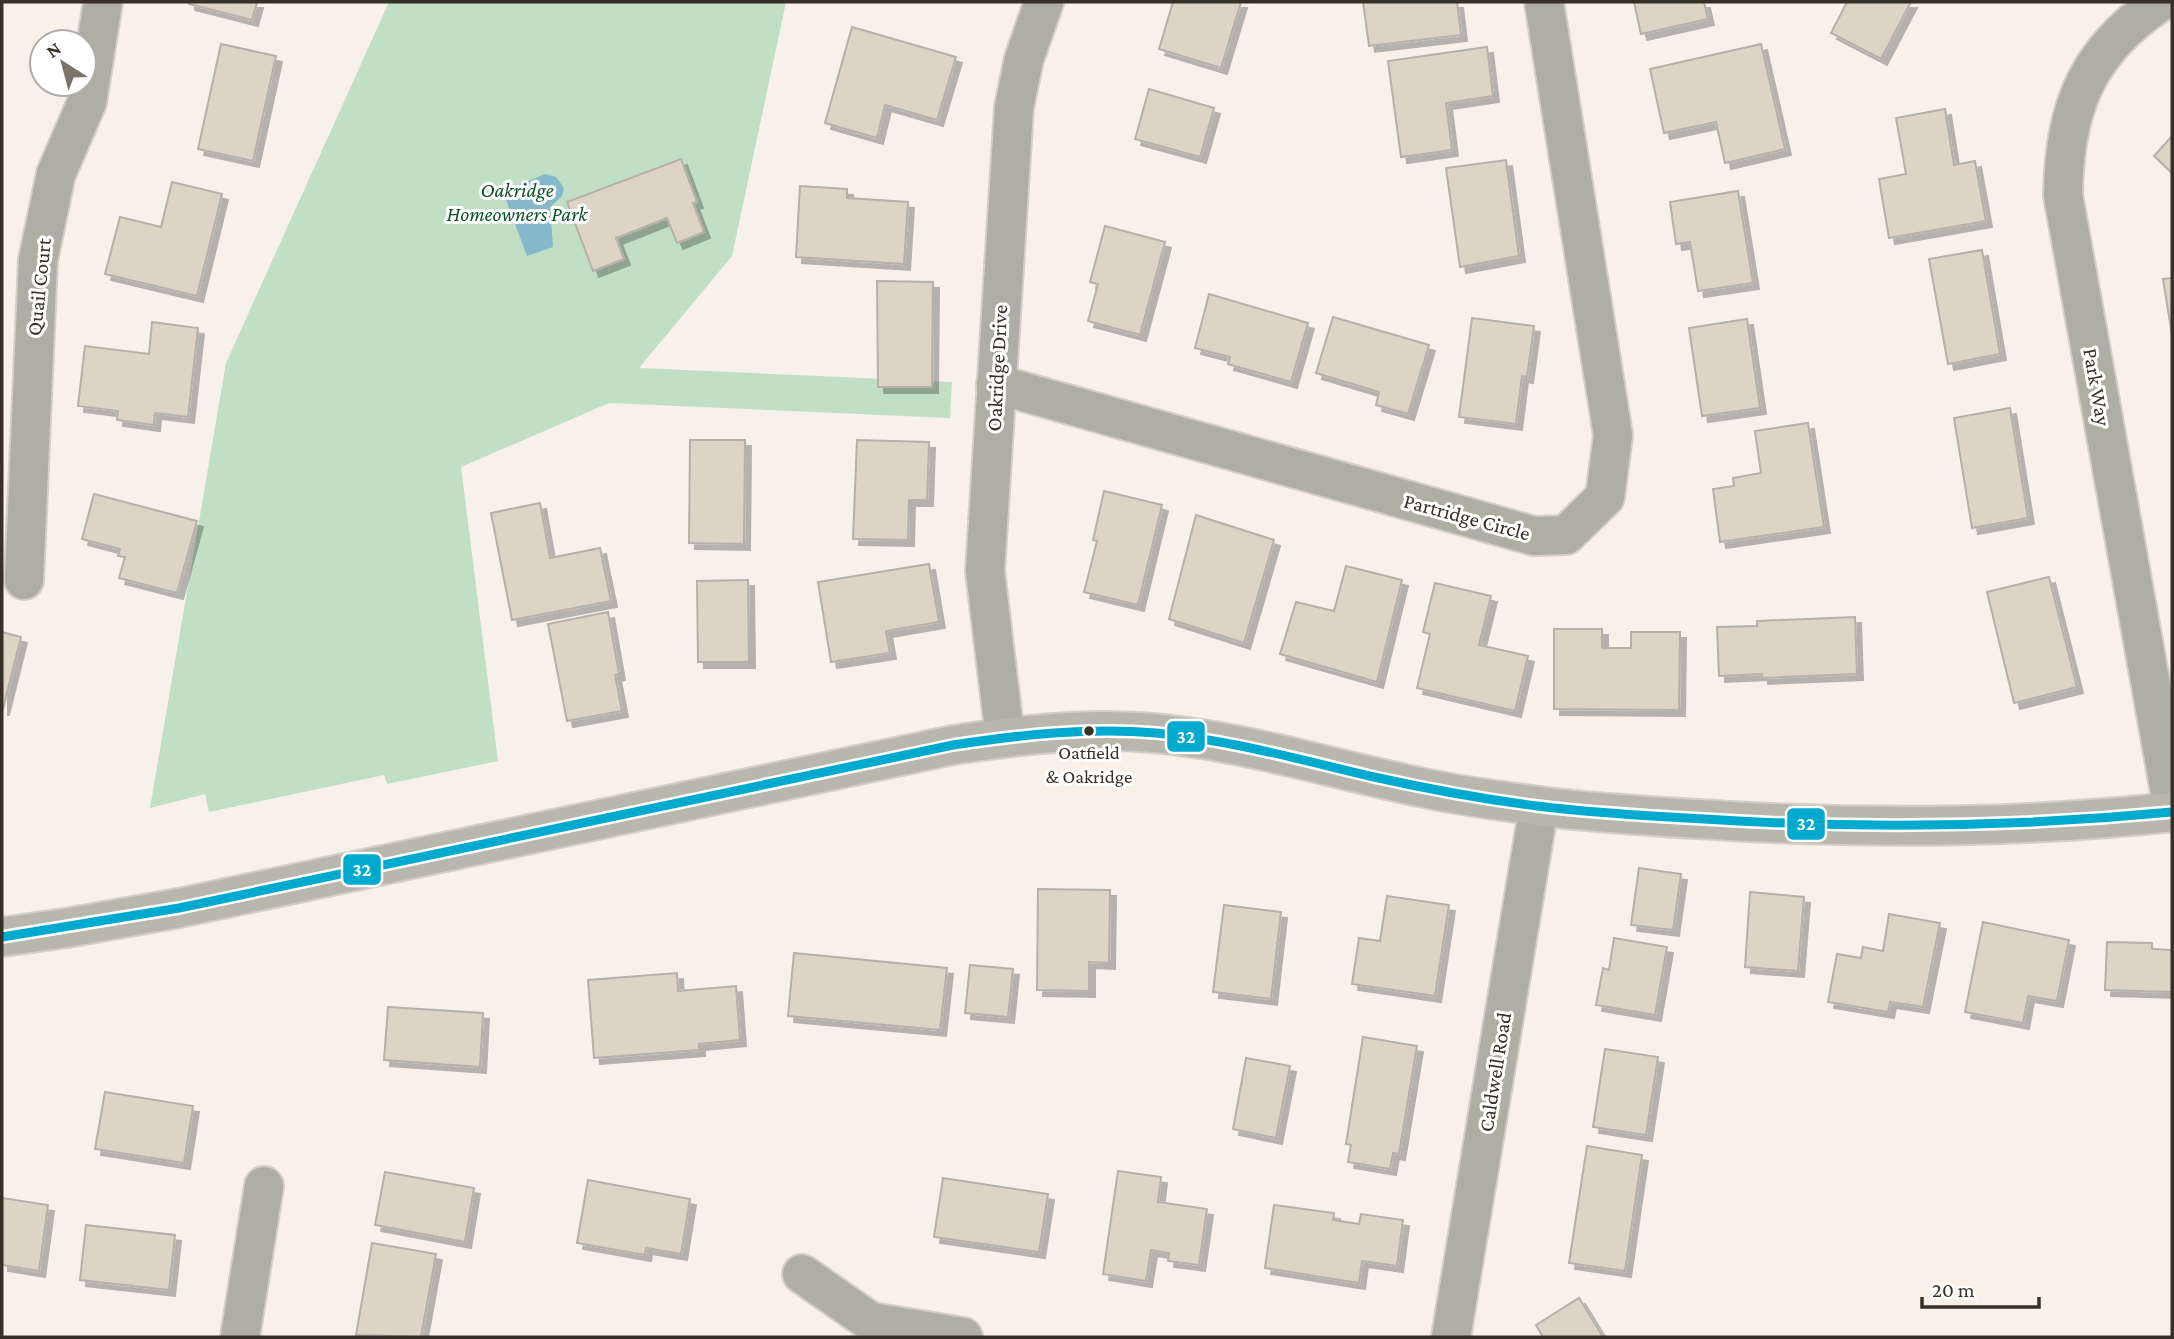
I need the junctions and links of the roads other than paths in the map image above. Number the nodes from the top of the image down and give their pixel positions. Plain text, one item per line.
1 (103, 2) edge
2 (1044, 2) edge
3 (1544, 2) edge
4 (2161, 2) edge
5 (996, 384) junction
6 (24, 580) dead end
7 (1005, 737) junction
8 (2172, 803) edge
9 (1539, 806) junction
10 (2172, 812) edge
11 (2, 937) edge
12 (264, 1186) dead end
13 (802, 1273) dead end
14 (240, 1337) edge
15 (963, 1337) edge
16 (1451, 1337) edge

1 - 6 street, Quail Court
2 - 5 street, Oakridge Drive
3 - 5 street, Partridge Circle
4 - 8 street, Park Way
5 - 7 street, Oakridge Drive
7 - 9 main road
7 - 11 main road
9 - 10 main road
9 - 16 street, Caldwell Road
12 - 14 street
13 - 15 street

